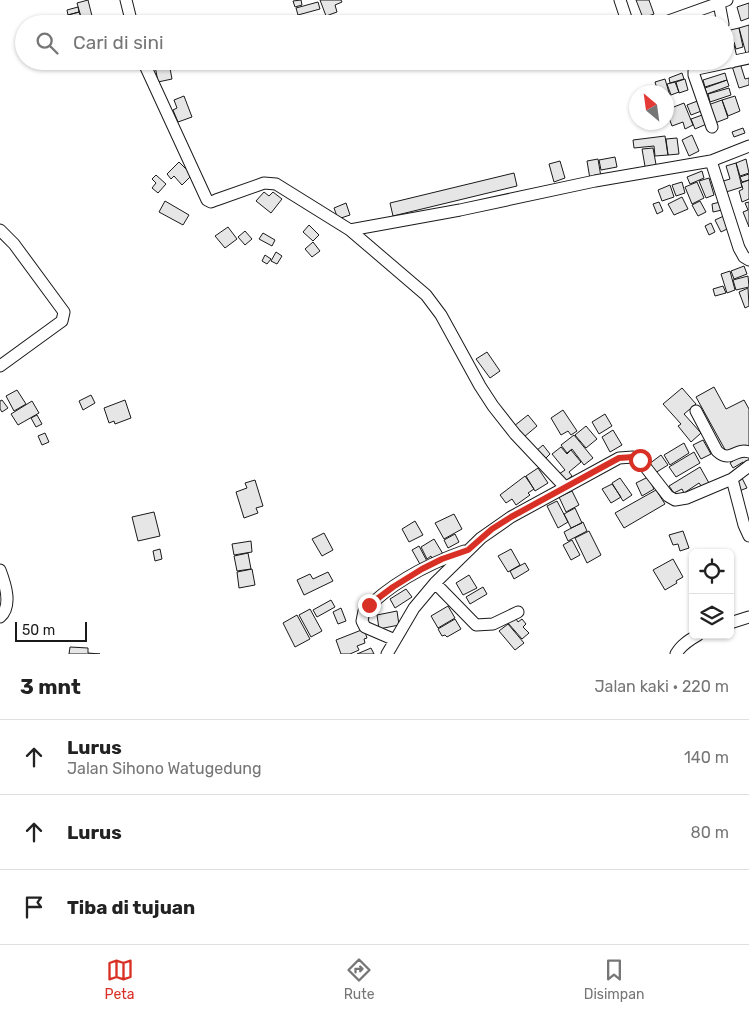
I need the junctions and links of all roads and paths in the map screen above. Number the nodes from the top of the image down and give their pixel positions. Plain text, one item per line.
1 (126, 0) edge
2 (620, 0) edge
3 (723, 2) edge
4 (130, 15) edge
5 (625, 15) edge
6 (686, 15) edge
7 (723, 15) edge
8 (749, 58) edge
9 (734, 62) edge
10 (147, 70) edge
11 (696, 70) edge
12 (712, 127) dead end
13 (749, 146) edge
14 (711, 161) junction
15 (0, 230) edge
16 (350, 230) junction
17 (749, 260) edge
18 (0, 366) edge
19 (696, 411) dead end
20 (749, 452) edge
21 (749, 466) edge
22 (732, 479) junction
23 (565, 487) junction
24 (749, 536) edge
25 (468, 550) junction
26 (0, 570) edge
27 (435, 583) junction
28 (518, 612) dead end
29 (0, 617) edge
30 (749, 617) edge
31 (734, 622) edge
32 (690, 639) edge
33 (395, 640) junction
34 (387, 654) edge
35 (676, 654) edge

1 - 4 street
2 - 5 street
3 - 6 street
3 - 7 street
8 - 9 street
10 - 16 street
11 - 12 street
13 - 14 street
14 - 16 street
14 - 17 street
15 - 18 street
16 - 23 street
19 - 20 street
21 - 22 street
22 - 23 street
22 - 24 street
23 - 25 street
25 - 27 street
25 - 33 street
26 - 29 street
27 - 28 street
27 - 33 street
30 - 31 street
32 - 35 street
33 - 34 street

